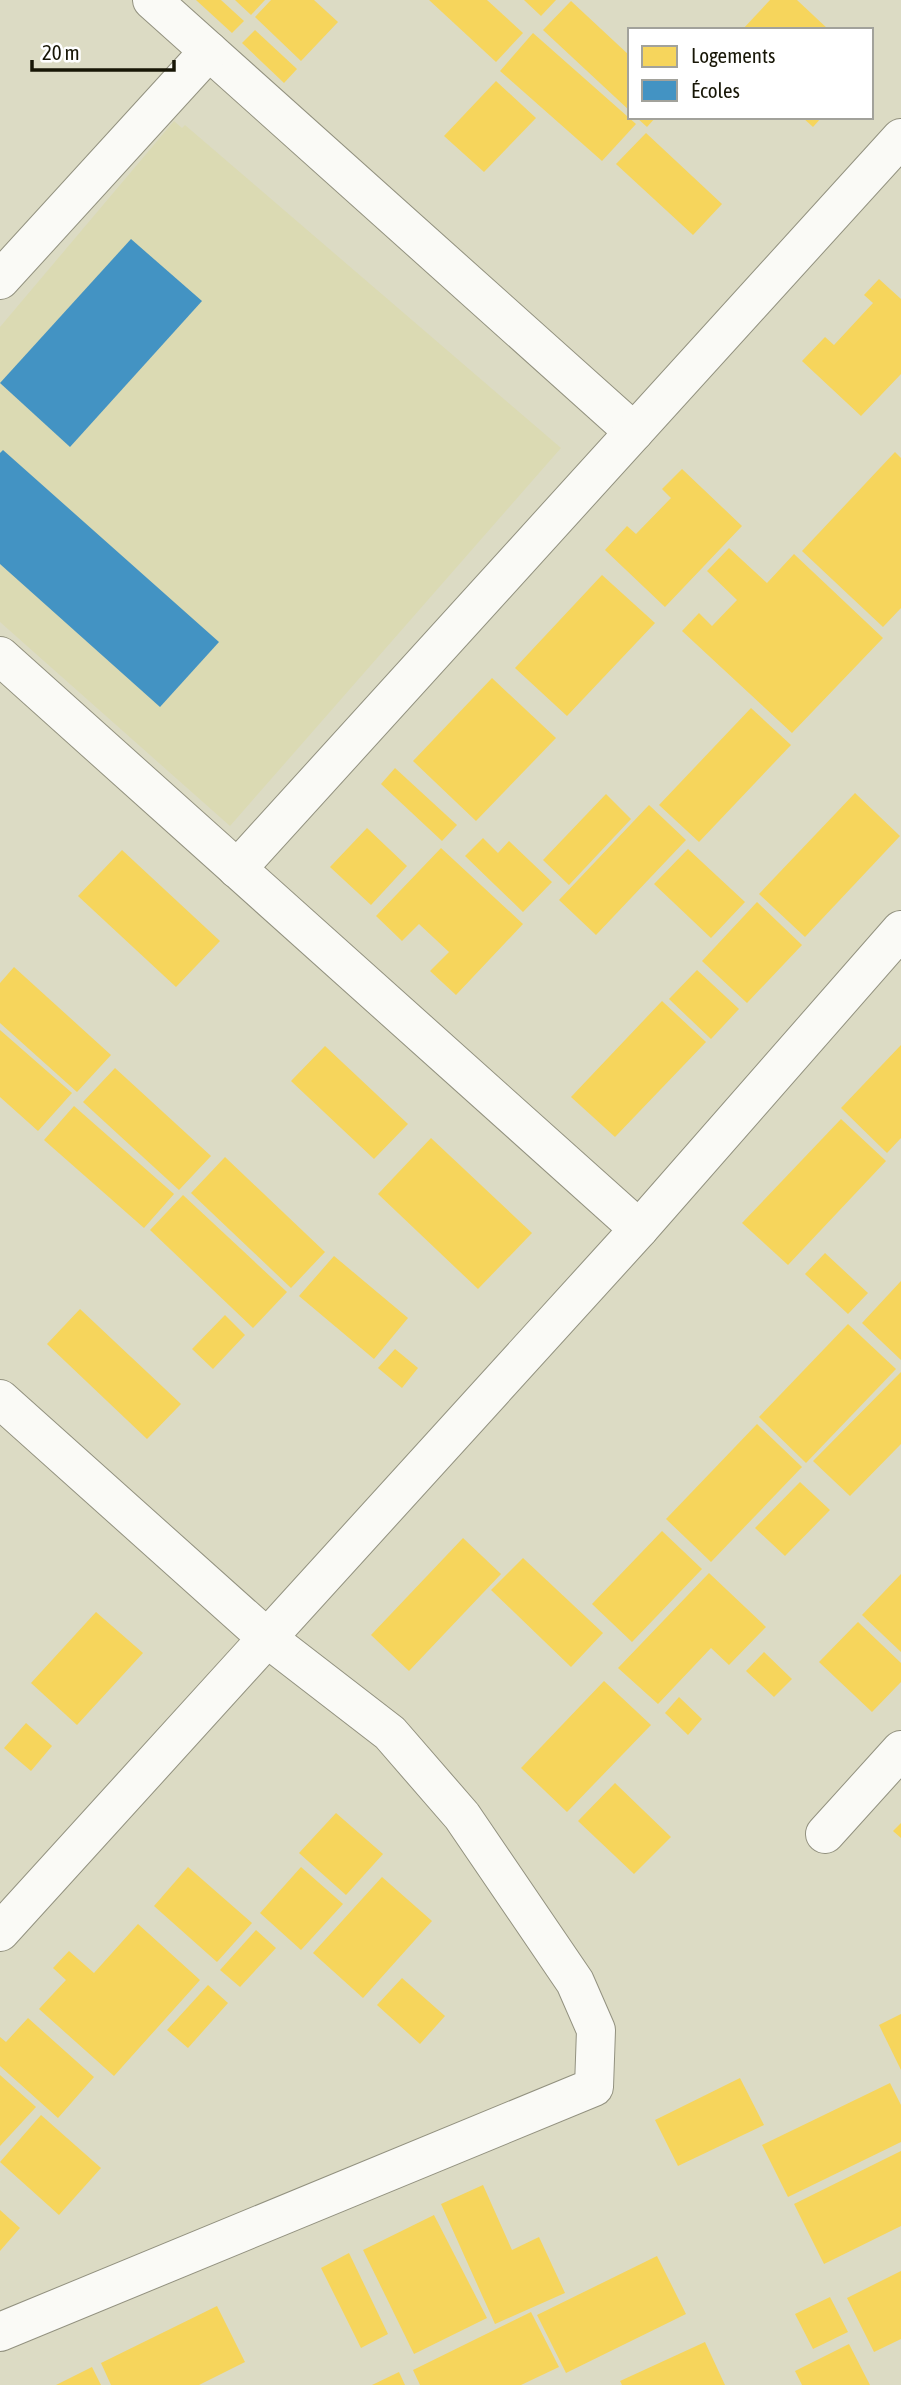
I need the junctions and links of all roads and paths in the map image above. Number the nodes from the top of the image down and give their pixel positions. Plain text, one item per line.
1 (152, 0) edge
2 (209, 51) junction
3 (901, 138) edge
4 (0, 280) edge
5 (634, 432) junction
6 (0, 656) edge
7 (237, 869) junction
8 (901, 930) edge
9 (639, 1229) junction
10 (0, 1398) edge
11 (267, 1638) junction
12 (901, 1751) edge
13 (825, 1834) dead end
14 (0, 1932) edge
15 (0, 2332) edge

1 - 2 street
2 - 4 street
2 - 5 street
3 - 5 street
5 - 7 street
6 - 7 street
7 - 9 street
8 - 9 street
9 - 11 street
10 - 11 street
11 - 14 street
11 - 15 street
12 - 13 street

